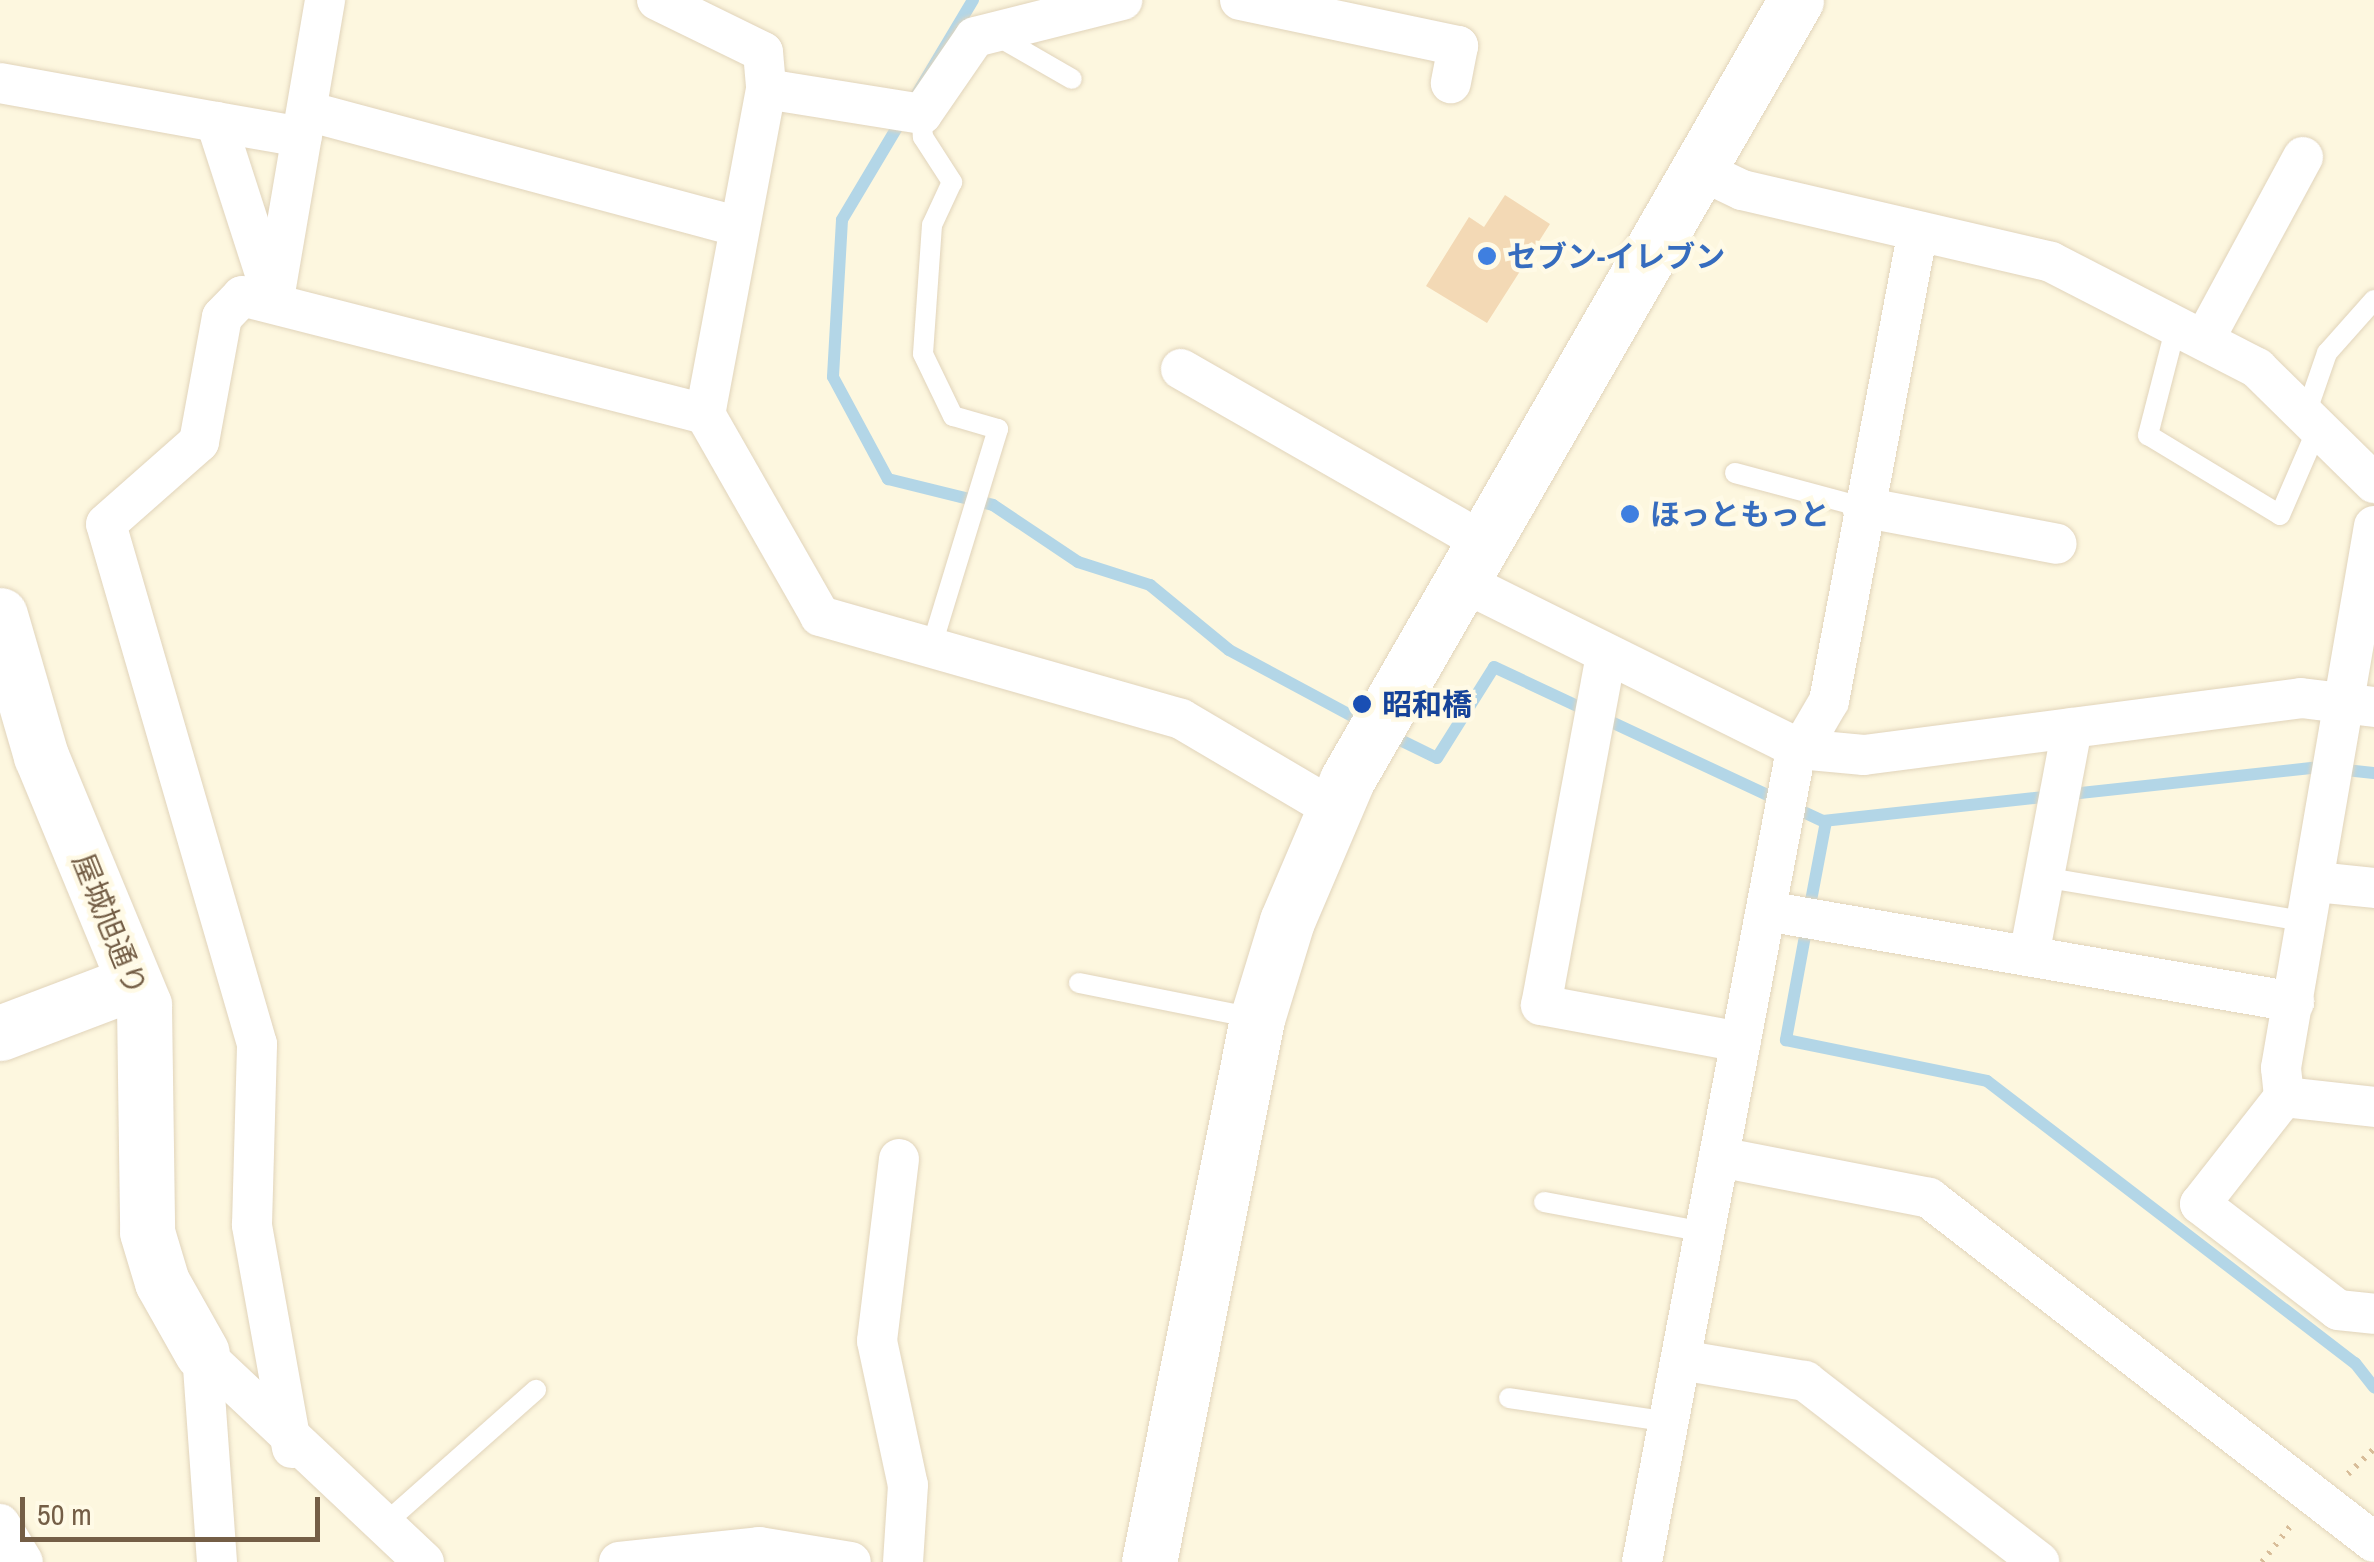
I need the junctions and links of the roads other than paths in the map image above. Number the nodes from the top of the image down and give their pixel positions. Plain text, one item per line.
1 (325, 0) edge
2 (657, 0) edge
3 (1796, 0) edge
4 (1247, 1) edge
5 (1095, 3) edge
6 (990, 32) junction
7 (1072, 78) dead end
8 (0, 83) edge
9 (1451, 83) dead end
10 (766, 88) junction
11 (904, 112) junction
12 (216, 122) junction
13 (304, 124) junction
14 (2302, 157) dead end
15 (1698, 169) junction
16 (739, 226) junction
17 (1918, 231) junction
18 (2374, 300) edge
19 (274, 302) junction
20 (2190, 333) junction
21 (1181, 369) dead end
22 (706, 414) junction
23 (2316, 434) junction
24 (1736, 473) dead end
25 (2374, 483) edge
26 (1862, 507) junction
27 (2374, 526) edge
28 (2056, 544) dead end
29 (1470, 560) junction
30 (2368, 593) edge
31 (0, 616) edge
32 (930, 652) junction
33 (1606, 655) junction
34 (2355, 716) edge
35 (2072, 728) junction
36 (1794, 766) junction
37 (1340, 794) junction
38 (2043, 877) junction
39 (2316, 882) junction
40 (2374, 888) edge
41 (1766, 911) junction
42 (2308, 922) junction
43 (2028, 956) junction
44 (134, 982) junction
45 (1079, 983) dead end
46 (2294, 1002) junction
47 (1256, 1019) junction
48 (0, 1033) edge
49 (1741, 1042) junction
50 (2284, 1097) junction
51 (2374, 1107) edge
52 (1719, 1157) junction
53 (899, 1159) dead end
54 (1544, 1202) dead end
55 (1705, 1232) junction
56 (2374, 1314) edge
57 (202, 1353) junction
58 (1681, 1360) junction
59 (536, 1390) dead end
60 (1509, 1398) dead end
61 (1669, 1422) junction
62 (292, 1448) junction
63 (0, 1524) edge
64 (382, 1527) junction
65 (2374, 1542) edge
66 (1651, 1556) edge
67 (24, 1562) edge
68 (217, 1562) edge
69 (424, 1562) edge
70 (619, 1562) edge
71 (851, 1562) edge
72 (903, 1562) edge
73 (1149, 1562) edge
74 (2038, 1562) edge

1 - 13 street
2 - 10 street
3 - 15 main road
4 - 9 street
5 - 6 street
6 - 7 lane
6 - 11 street
8 - 12 street
10 - 11 street
10 - 16 street
11 - 32 lane
12 - 13 street
12 - 19 street
13 - 16 street
13 - 19 street
14 - 20 street
15 - 17 street
15 - 29 main road
16 - 22 street
17 - 20 street
17 - 26 street
18 - 23 lane
19 - 22 street
19 - 62 street
20 - 23 street
20 - 23 lane
21 - 29 street
22 - 32 street
23 - 25 street
24 - 26 lane
26 - 28 street
26 - 36 street
27 - 30 street
29 - 33 street
29 - 37 main road
30 - 34 street
31 - 44 main road, 屋城旭通り
32 - 37 street
33 - 36 street
33 - 49 street
34 - 35 street
34 - 39 street
35 - 36 street
35 - 38 street
36 - 41 street
37 - 47 main road
38 - 42 lane
38 - 43 street
39 - 40 street
39 - 42 street
41 - 43 street
41 - 49 street
42 - 46 street
43 - 46 street
44 - 48 main road
44 - 57 main road, 屋城旭通り
45 - 47 lane
46 - 50 street
47 - 73 main road
49 - 52 street
50 - 51 street
50 - 56 street
52 - 55 street
52 - 65 street
53 - 72 street
54 - 55 lane
55 - 58 street
57 - 62 street
57 - 68 street
58 - 61 street
58 - 74 street
59 - 64 lane
60 - 61 lane
61 - 66 street
62 - 64 street
63 - 67 street
64 - 69 street
70 - 71 street

